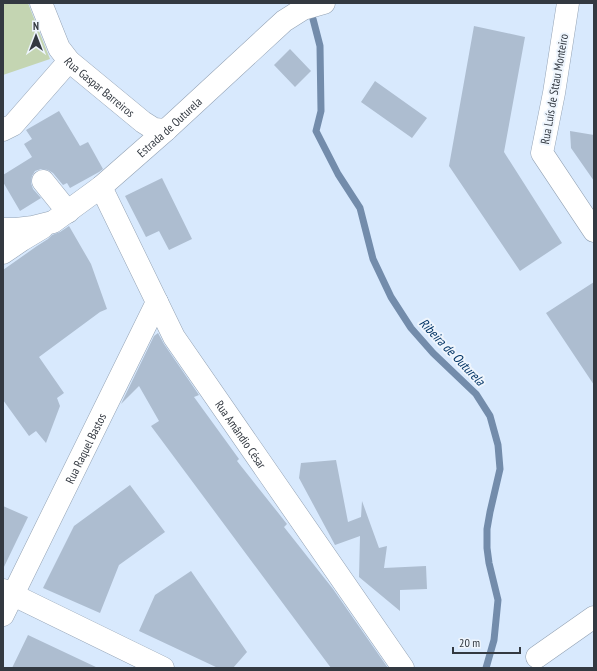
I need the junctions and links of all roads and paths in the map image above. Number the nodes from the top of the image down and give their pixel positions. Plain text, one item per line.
1 (41, 3) edge
2 (324, 3) edge
3 (568, 3) edge
4 (70, 61) junction
5 (3, 130) edge
6 (166, 130) junction
7 (43, 181) dead end
8 (101, 187) junction
9 (60, 217) junction
10 (3, 229) edge
11 (594, 231) edge
12 (3, 253) edge
13 (157, 302) junction
14 (8, 593) edge
15 (3, 615) edge
16 (594, 617) edge
17 (537, 657) dead end
18 (163, 668) edge
19 (404, 668) edge

1 - 4 street, Rua Gaspar Barreiros
2 - 6 street, Estrada de Outurela
3 - 11 street, Rua Luís de Sttau Monteiro
4 - 5 street
4 - 6 street, Rua Gaspar Barreiros
6 - 8 street, Estrada de Outurela
7 - 9 street
8 - 9 street, Estrada de Outurela
8 - 13 street, Rua Amândio César
9 - 10 street, Estrada de Outurela
9 - 12 street
13 - 14 street, Rua Raquel Bastos
13 - 19 street, Rua Amândio César
14 - 15 street, Rua Raquel Bastos
14 - 18 street
16 - 17 street

